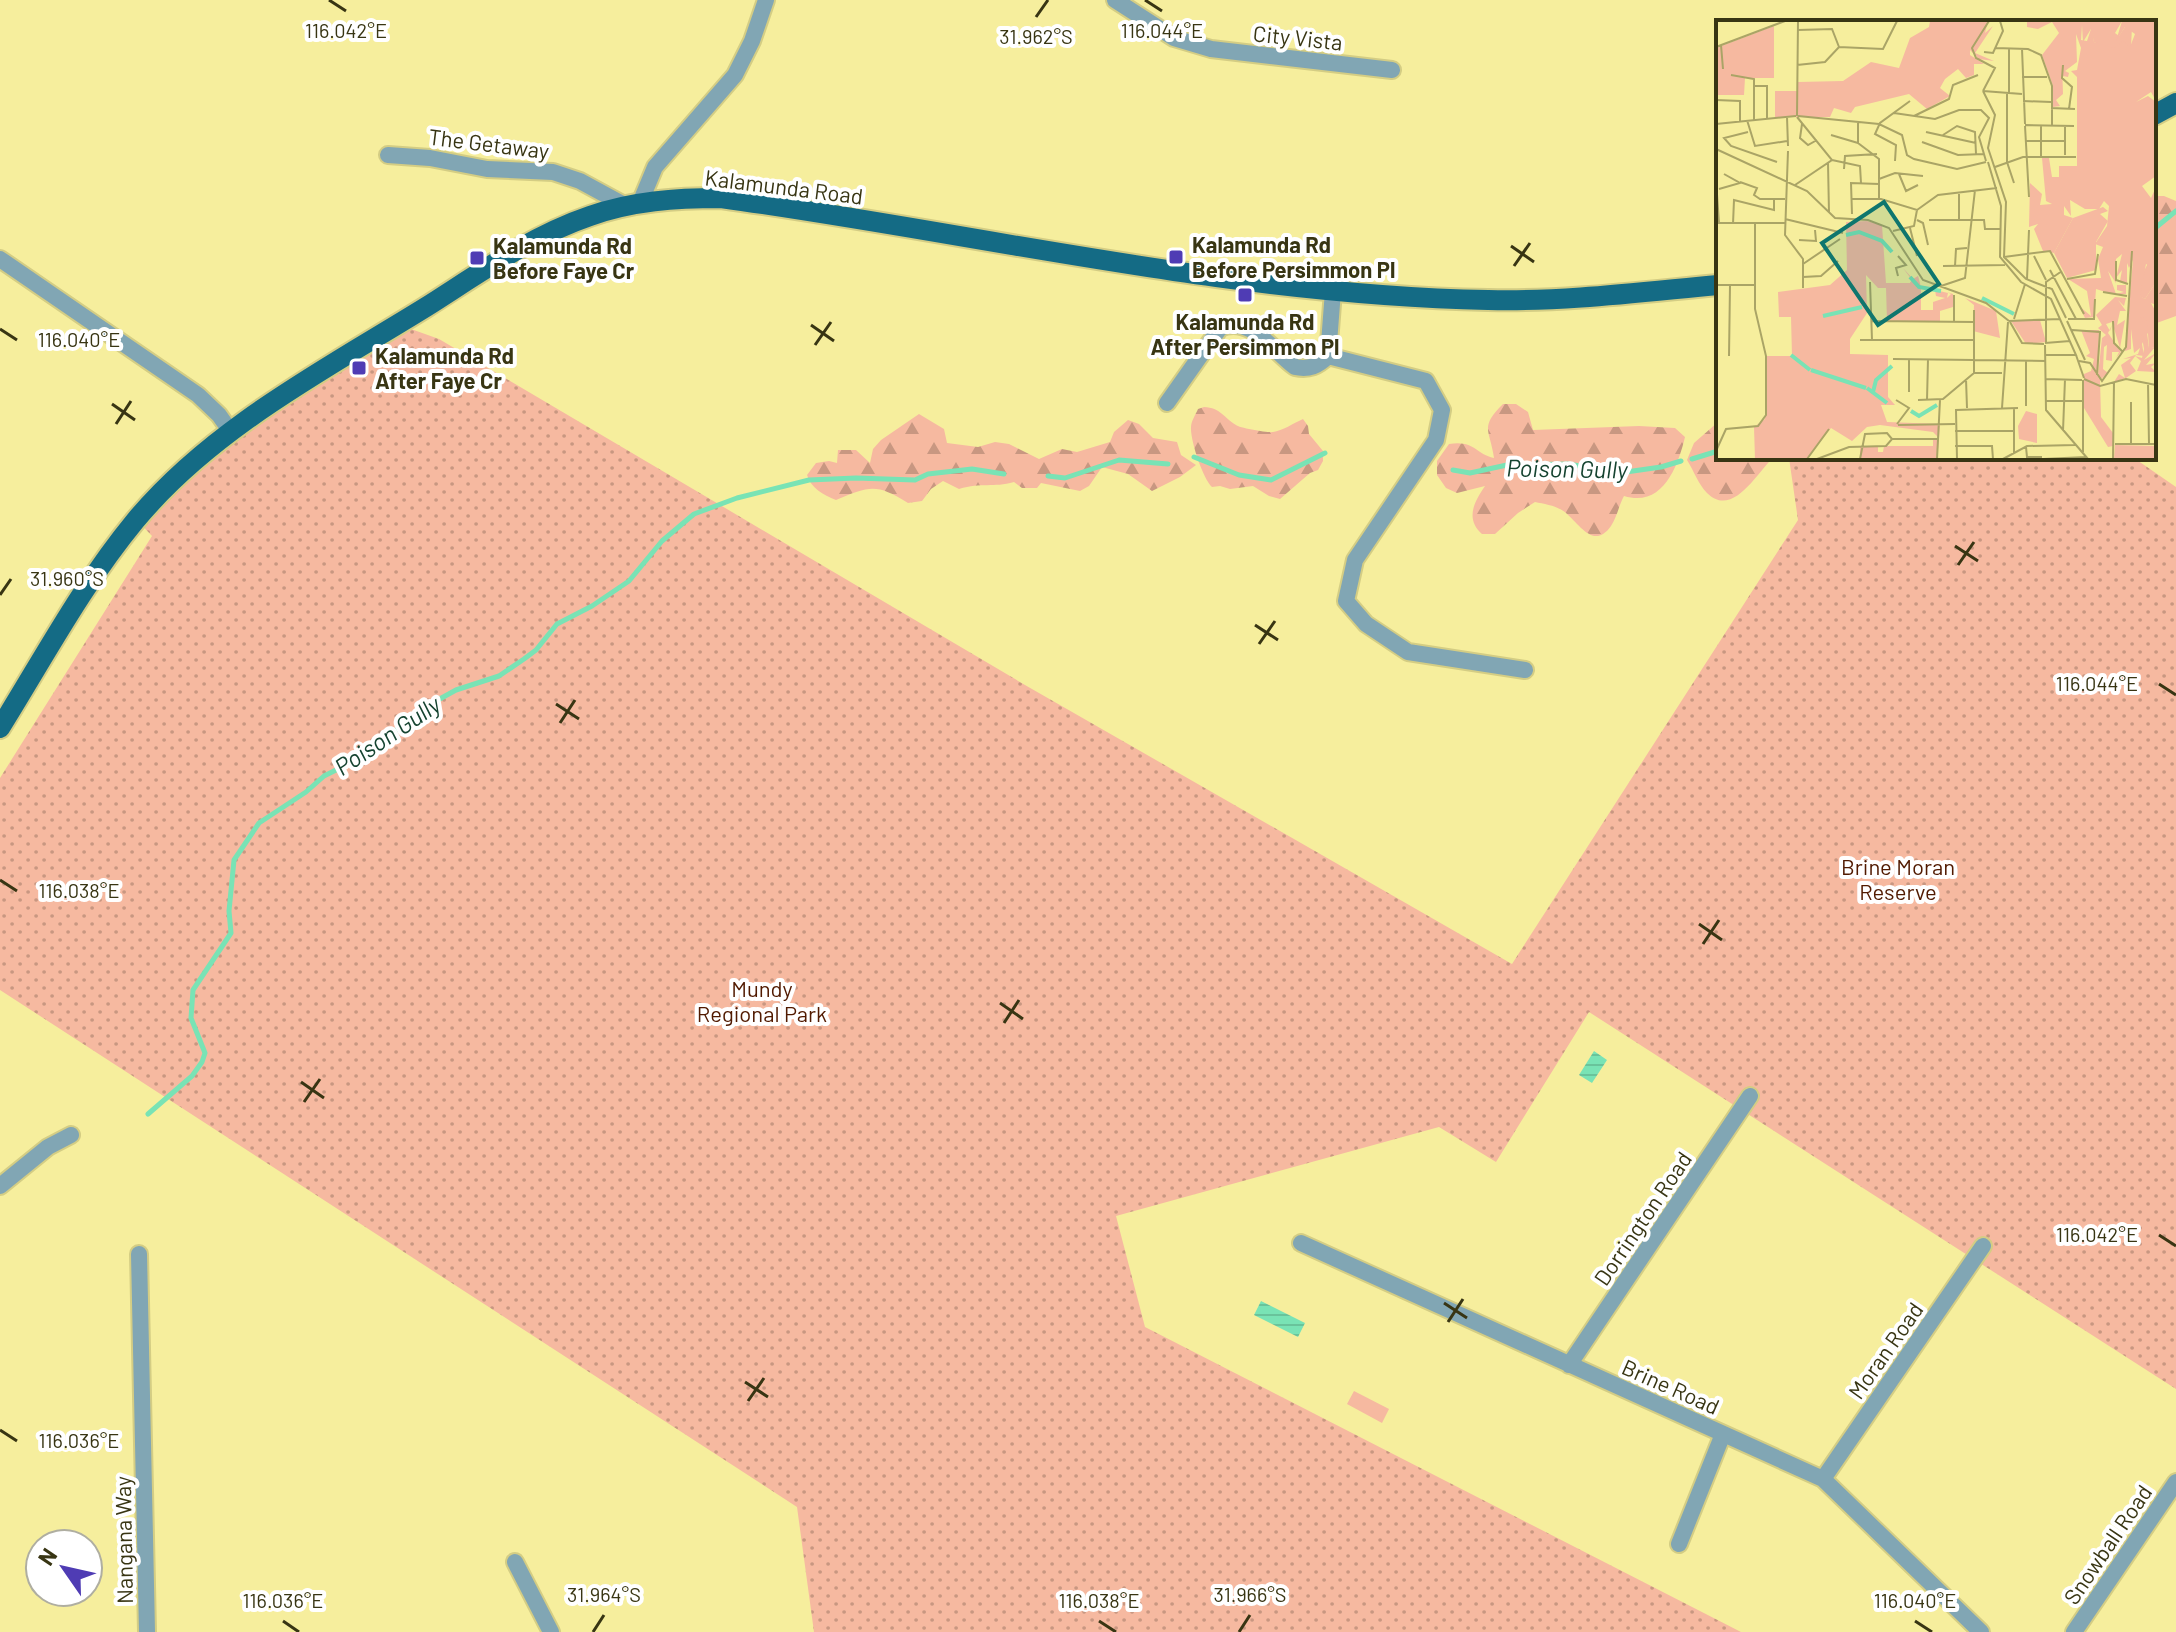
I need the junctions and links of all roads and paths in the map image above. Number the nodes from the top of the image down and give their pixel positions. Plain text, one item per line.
1 (766, 0) edge
2 (1115, 0) edge
3 (1392, 70) dead end
4 (2176, 103) edge
5 (2156, 114) edge
6 (388, 155) dead end
7 (633, 204) junction
8 (0, 259) edge
9 (1716, 285) edge
10 (1333, 291) junction
11 (1328, 356) junction
12 (1167, 403) dead end
13 (231, 432) junction
14 (1525, 670) dead end
15 (0, 728) edge
16 (1750, 1096) dead end
17 (71, 1135) dead end
18 (0, 1186) edge
19 (1301, 1243) dead end
20 (1983, 1246) dead end
21 (139, 1254) dead end
22 (1569, 1365) junction
23 (1723, 1434) junction
24 (1823, 1479) junction
25 (2176, 1482) edge
26 (1679, 1544) dead end
27 (515, 1562) dead end
28 (147, 1632) edge
29 (551, 1632) edge
30 (1981, 1632) edge
31 (2074, 1632) edge

1 - 7 street
2 - 3 street, City Vista
4 - 5 main road
6 - 7 street, The Getaway
7 - 10 main road, Kalamunda Road
7 - 13 main road, Kalamunda Road
8 - 13 street
9 - 10 main road, Kalamunda Road
10 - 11 street
11 - 12 street
11 - 14 street
13 - 15 main road, Kalamunda Road
16 - 22 street, Dorrington Road
17 - 18 street
19 - 22 street, Brine Road
20 - 24 street, Moran Road
21 - 28 street, Nangana Way
22 - 23 street, Brine Road
23 - 24 street, Brine Road
23 - 26 street
24 - 30 street, Brine Road
25 - 31 street, Snowball Road
27 - 29 street

